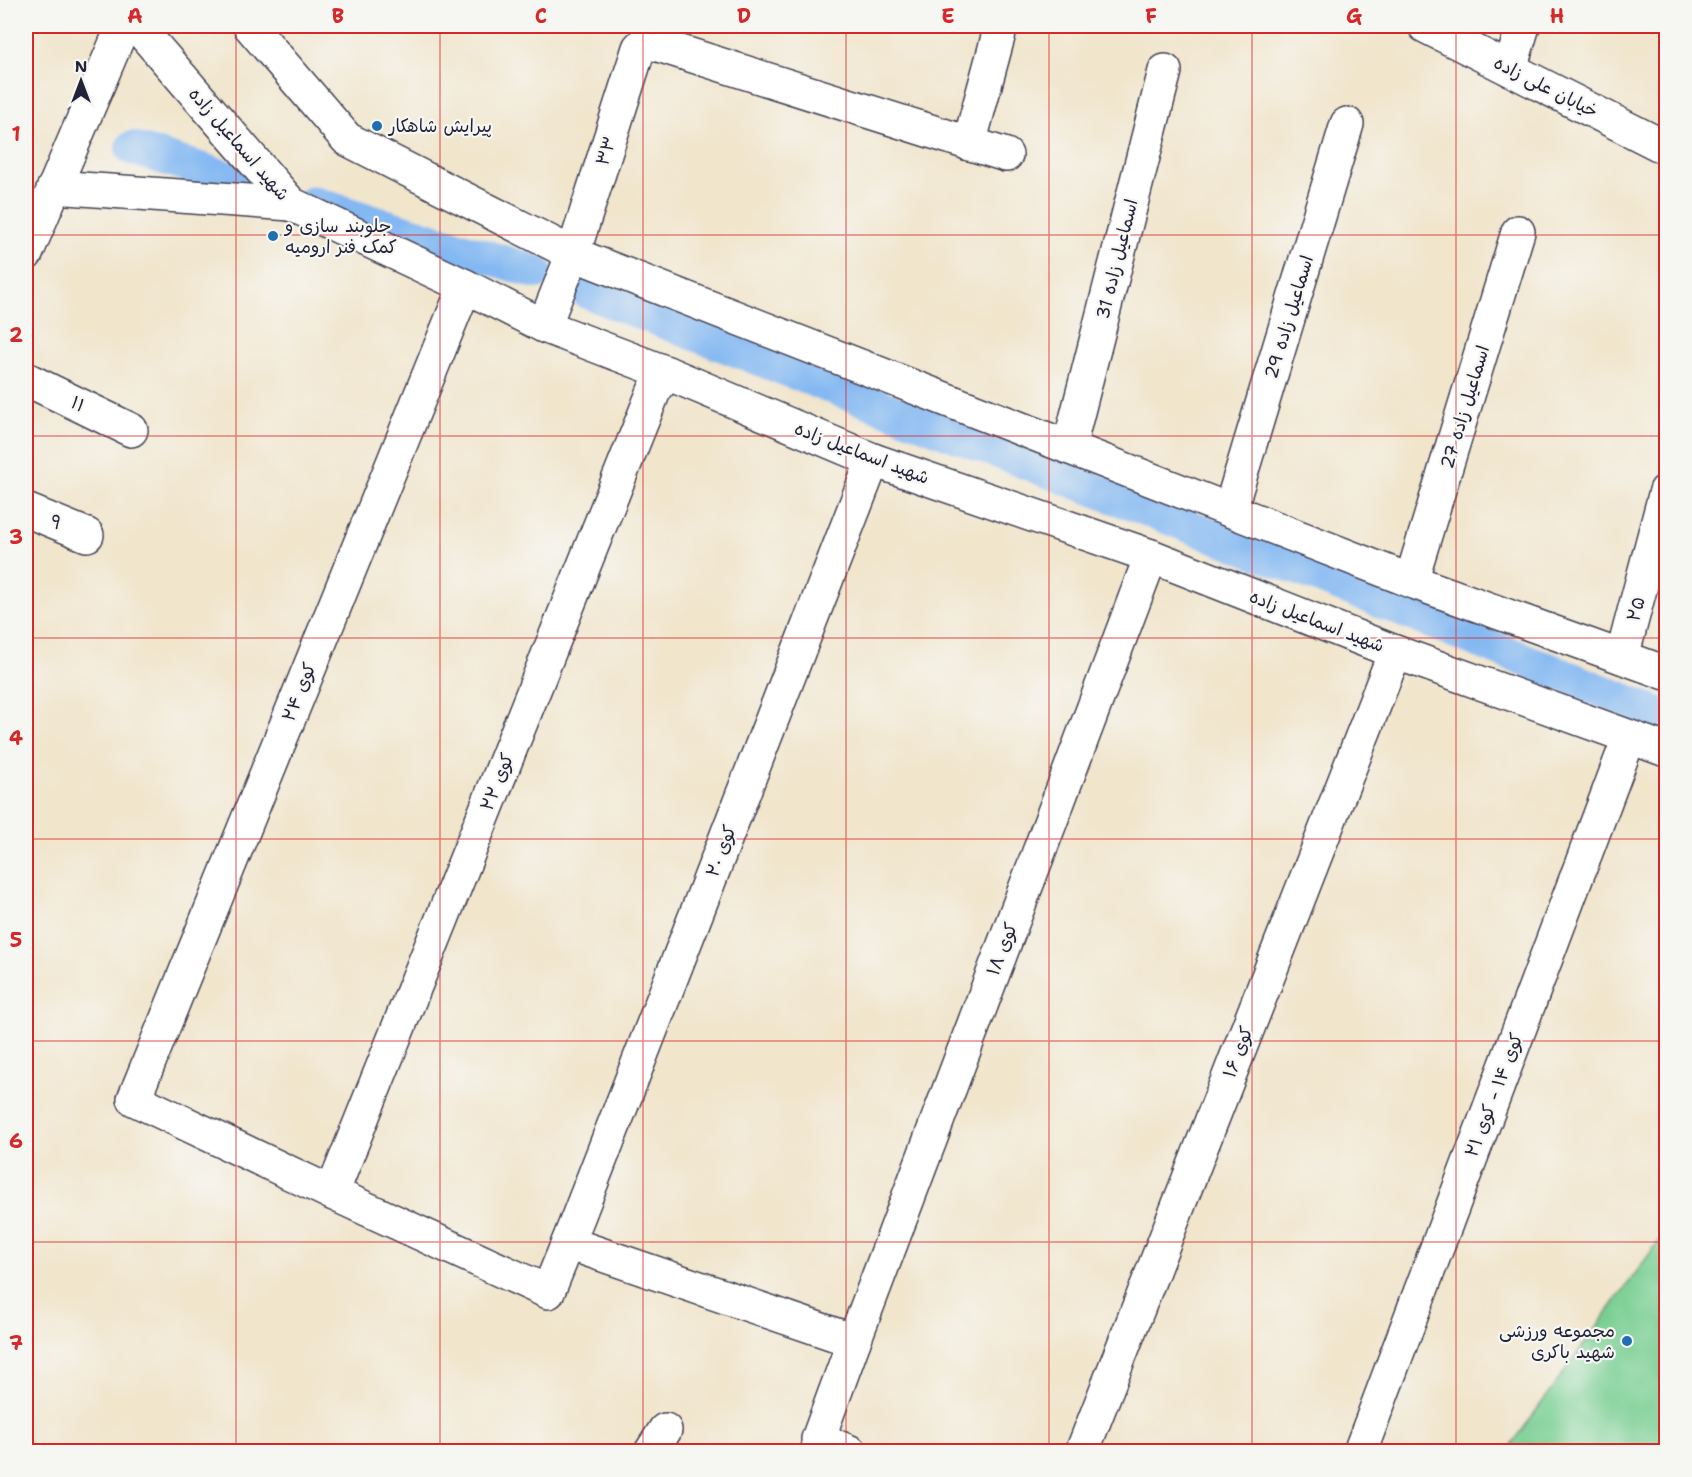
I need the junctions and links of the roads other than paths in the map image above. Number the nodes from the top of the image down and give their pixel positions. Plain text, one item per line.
1 (123, 26) edge
2 (138, 26) edge
3 (250, 26) edge
4 (1001, 26) edge
5 (1425, 26) edge
6 (1523, 26) edge
7 (1510, 69) junction
8 (1165, 71) dead end
9 (1347, 124) dead end
10 (969, 144) junction
11 (1666, 148) edge
12 (1006, 154) dead end
13 (54, 187) junction
14 (291, 204) junction
15 (1518, 232) dead end
16 (26, 254) edge
17 (573, 254) junction
18 (465, 286) junction
19 (544, 326) junction
20 (667, 373) junction
21 (26, 379) edge
22 (131, 430) dead end
23 (1069, 447) junction
24 (873, 460) junction
25 (1666, 491) edge
26 (26, 510) edge
27 (1230, 510) junction
28 (87, 535) dead end
29 (1151, 556) junction
30 (1411, 581) junction
31 (1395, 652) junction
32 (1623, 657) junction
33 (1666, 672) edge
34 (1629, 738) junction
35 (1666, 750) edge
36 (332, 1193) junction
37 (568, 1243) junction
38 (854, 1341) junction
39 (850, 1452) edge
40 (1082, 1452) edge
41 (1360, 1452) edge

1 - 13 street
2 - 14 street, شهید اسماعیل زاده
3 - 17 street
4 - 10 street
5 - 7 street, خیابان علی زاده
6 - 7 street
7 - 11 street, خیابان علی زاده
8 - 23 street, اسماعیل زاده 31
9 - 27 street, اسماعیل زاده 29
10 - 12 street
10 - 17 street, ۳۳
13 - 14 street
13 - 16 street
14 - 18 street, شهید اسماعیل زاده
15 - 30 street, اسماعیل زاده 27
17 - 19 street, ۳۳
17 - 23 street
18 - 19 street, شهید اسماعیل زاده
18 - 36 street, کوی ۲۴
19 - 20 street, شهید اسماعیل زاده
20 - 24 street, شهید اسماعیل زاده
20 - 36 street, کوی ۲۲
21 - 22 street, ۱۱
23 - 27 street
24 - 29 street, شهید اسماعیل زاده
24 - 37 street, کوی ۲۰
25 - 32 street, ۲۵
26 - 28 street, ۹
27 - 30 street
29 - 31 street, شهید اسماعیل زاده
29 - 38 street, کوی ۱۸
30 - 32 street
31 - 34 street, شهید اسماعیل زاده
31 - 40 street, کوی ۱۶
32 - 33 street
34 - 35 street, شهید اسماعیل زاده
34 - 41 street, کوی ۱۴ - کوی ۲۱
36 - 37 street, کوی ۲۰
37 - 38 street
38 - 39 street, کوی ۱۸

